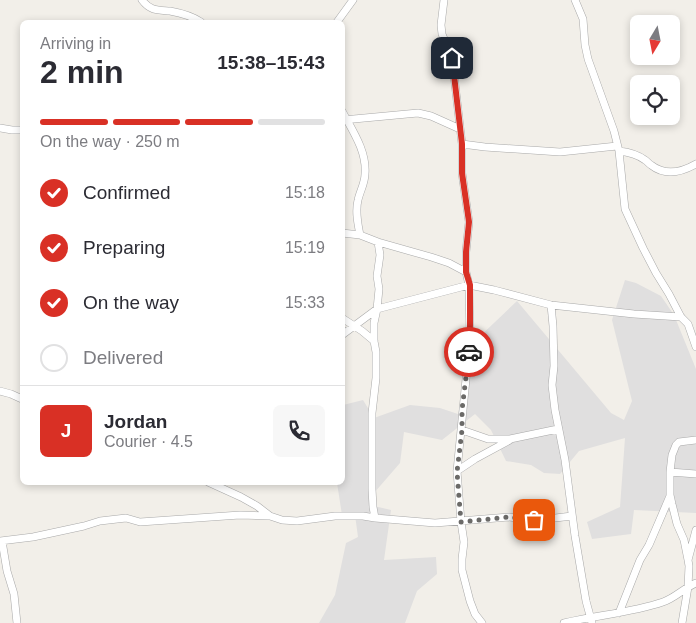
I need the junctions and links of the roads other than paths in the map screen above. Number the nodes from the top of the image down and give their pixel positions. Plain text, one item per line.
1 (142, 0) edge
2 (353, 0) edge
3 (444, 0) edge
4 (575, 0) edge
5 (197, 20) edge
6 (338, 20) edge
7 (345, 120) edge
8 (0, 128) edge
9 (460, 128) junction
10 (20, 130) edge
11 (462, 144) junction
12 (618, 149) junction
13 (696, 164) edge
14 (345, 232) edge
15 (360, 235) junction
16 (378, 242) junction
17 (466, 272) junction
18 (470, 285) junction
19 (551, 305) junction
20 (378, 308) junction
21 (681, 317) junction
22 (345, 320) edge
23 (688, 324) junction
24 (696, 325) edge
25 (354, 326) junction
26 (345, 333) edge
27 (374, 341) junction
28 (696, 346) edge
29 (0, 391) edge
30 (20, 398) edge
31 (558, 429) junction
32 (462, 430) junction
33 (510, 440) junction
34 (696, 440) edge
35 (457, 472) junction
36 (670, 472) junction
37 (696, 474) edge
38 (215, 485) edge
39 (670, 496) junction
40 (270, 516) junction
41 (572, 516) junction
42 (376, 518) junction
43 (461, 522) junction
44 (696, 530) edge
45 (1, 541) edge
46 (689, 563) junction
47 (696, 572) edge
48 (696, 583) edge
49 (688, 586) junction
50 (618, 613) junction
51 (604, 615) junction
52 (591, 620) edge
53 (18, 623) edge
54 (482, 623) edge
55 (564, 623) edge
56 (610, 623) edge
57 (682, 623) edge

1 - 5 street
2 - 6 street
3 - 9 street
4 - 12 street
7 - 9 street
7 - 15 street
8 - 10 street
9 - 11 street
11 - 12 street
11 - 17 street
12 - 13 street
12 - 21 street
14 - 15 street
15 - 16 street
16 - 17 street
16 - 20 street
17 - 18 street
18 - 19 street
18 - 20 street
18 - 32 street
19 - 21 street
19 - 31 street
20 - 25 street
20 - 27 street
21 - 23 street
22 - 25 street
23 - 24 street
23 - 28 street
25 - 26 street
25 - 27 street
27 - 42 street
29 - 30 street
31 - 33 street
31 - 41 street
32 - 33 street
32 - 35 street
33 - 35 street
34 - 36 street
35 - 43 street
36 - 37 street
36 - 39 street
38 - 40 street
39 - 46 street
39 - 50 street
40 - 42 street
40 - 45 street
41 - 43 street
41 - 52 street
42 - 43 street
43 - 54 street
44 - 46 street
45 - 53 street
46 - 47 street
46 - 49 street
48 - 49 street
49 - 50 street
49 - 57 street
50 - 51 street
51 - 52 street
51 - 56 street
52 - 55 street

